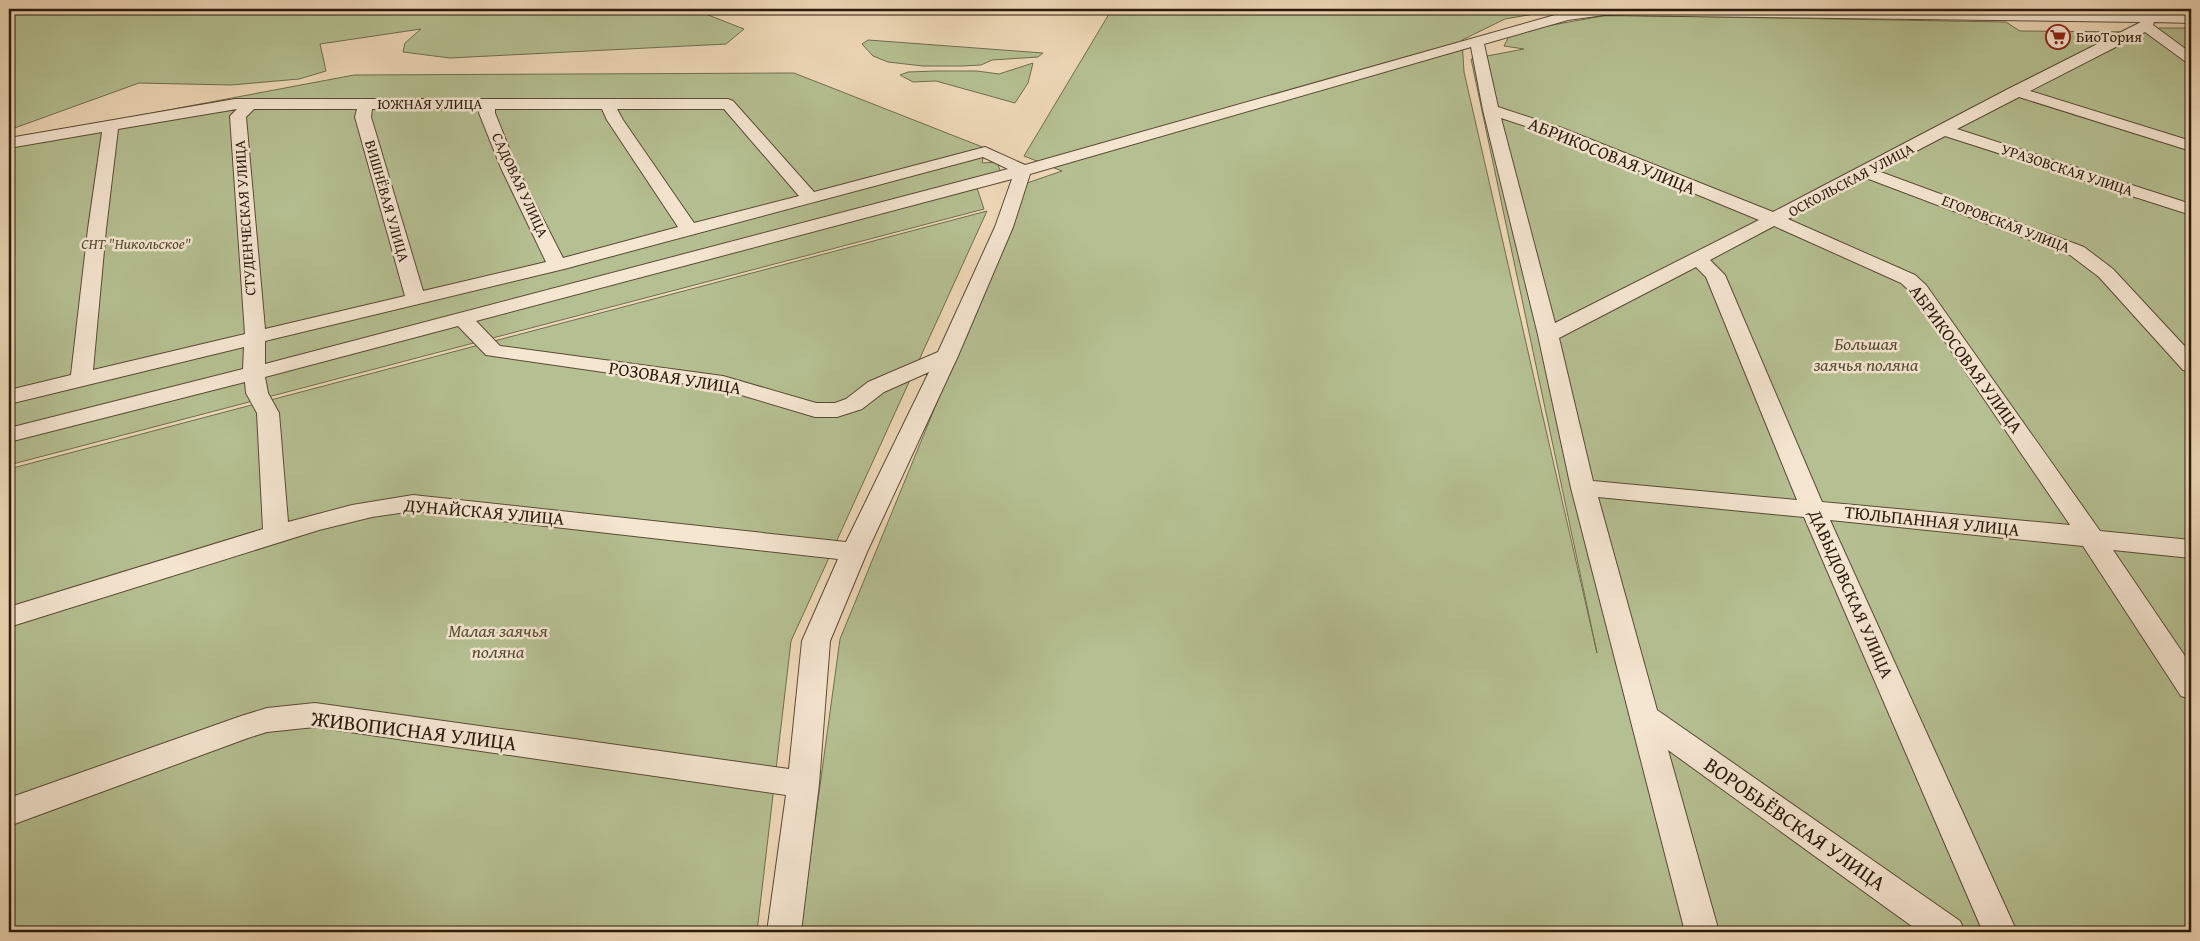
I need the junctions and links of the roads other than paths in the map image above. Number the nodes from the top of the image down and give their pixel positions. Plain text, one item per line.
1 (2191, 19) edge
2 (2147, 22) junction
3 (1477, 41) junction
4 (2191, 58) edge
5 (2016, 91) junction
6 (250, 104) junction
7 (365, 104) junction
8 (488, 104) junction
9 (608, 105) junction
10 (1491, 110) junction
11 (111, 124) junction
12 (1943, 130) junction
13 (9, 143) edge
14 (2191, 146) edge
15 (1023, 170) junction
16 (1866, 172) junction
17 (811, 199) junction
18 (2191, 210) edge
19 (1776, 220) junction
20 (689, 230) junction
21 (1699, 260) junction
22 (557, 265) junction
23 (416, 297) junction
24 (462, 318) junction
25 (1548, 335) junction
26 (255, 337) junction
27 (947, 356) junction
28 (2191, 366) edge
29 (254, 373) junction
30 (82, 378) junction
31 (9, 396) edge
32 (9, 435) edge
33 (1582, 488) junction
34 (1813, 508) junction
35 (276, 534) junction
36 (2092, 540) junction
37 (2191, 549) edge
38 (854, 552) junction
39 (9, 617) edge
40 (2191, 688) edge
41 (1643, 716) junction
42 (803, 784) junction
43 (9, 812) edge
44 (784, 932) edge
45 (1702, 932) edge
46 (1948, 932) edge
47 (2000, 932) edge

1 - 2 street
2 - 3 street
2 - 4 street
2 - 5 street, ОСКОЛЬСКАЯ УЛИЦА
3 - 10 street
3 - 15 street
5 - 12 street, ОСКОЛЬСКАЯ УЛИЦА
5 - 14 street
6 - 7 street, ЮЖНАЯ УЛИЦА
6 - 11 street, ЮЖНАЯ УЛИЦА
6 - 26 street, СТУДЕНЧЕСКАЯ УЛИЦА
7 - 8 street, ЮЖНАЯ УЛИЦА
7 - 23 street, ВИШНЁВАЯ УЛИЦА
8 - 9 street, ЮЖНАЯ УЛИЦА
8 - 22 street, САДОВАЯ УЛИЦА
9 - 17 street, ЮЖНАЯ УЛИЦА
9 - 20 street
10 - 19 street, АБРИКОСОВАЯ УЛИЦА
10 - 25 street
11 - 13 street, ЮЖНАЯ УЛИЦА
11 - 30 street
12 - 16 street, ОСКОЛЬСКАЯ УЛИЦА
12 - 18 street, УРАЗОВСКАЯ УЛИЦА
15 - 17 street
15 - 24 street
15 - 27 street
16 - 19 street, ОСКОЛЬСКАЯ УЛИЦА
16 - 28 street, ЕГОРОВСКАЯ УЛИЦА
17 - 20 street
19 - 21 street, ОСКОЛЬСКАЯ УЛИЦА
19 - 36 street, АБРИКОСОВАЯ УЛИЦА
20 - 22 street
21 - 25 street, ОСКОЛЬСКАЯ УЛИЦА
21 - 34 street, ДАВЫДОВСКАЯ УЛИЦА
22 - 23 street
23 - 26 street
24 - 27 street, РОЗОВАЯ УЛИЦА
24 - 29 street
25 - 33 street
26 - 29 street, СТУДЕНЧЕСКАЯ УЛИЦА
26 - 30 street
27 - 38 street
29 - 32 street
29 - 35 street, СТУДЕНЧЕСКАЯ УЛИЦА
30 - 31 street
33 - 34 street, ТЮЛЬПАННАЯ УЛИЦА
33 - 41 street
34 - 36 street, ТЮЛЬПАННАЯ УЛИЦА
34 - 47 street, ДАВЫДОВСКАЯ УЛИЦА
35 - 38 street, ДУНАЙСКАЯ УЛИЦА
35 - 39 street, ДУНАЙСКАЯ УЛИЦА
36 - 37 street, ТЮЛЬПАННАЯ УЛИЦА
36 - 40 street, АБРИКОСОВАЯ УЛИЦА
38 - 42 street
41 - 45 street
41 - 46 street, ВОРОБЬЁВСКАЯ УЛИЦА
42 - 43 street, ЖИВОПИСНАЯ УЛИЦА
42 - 44 street

